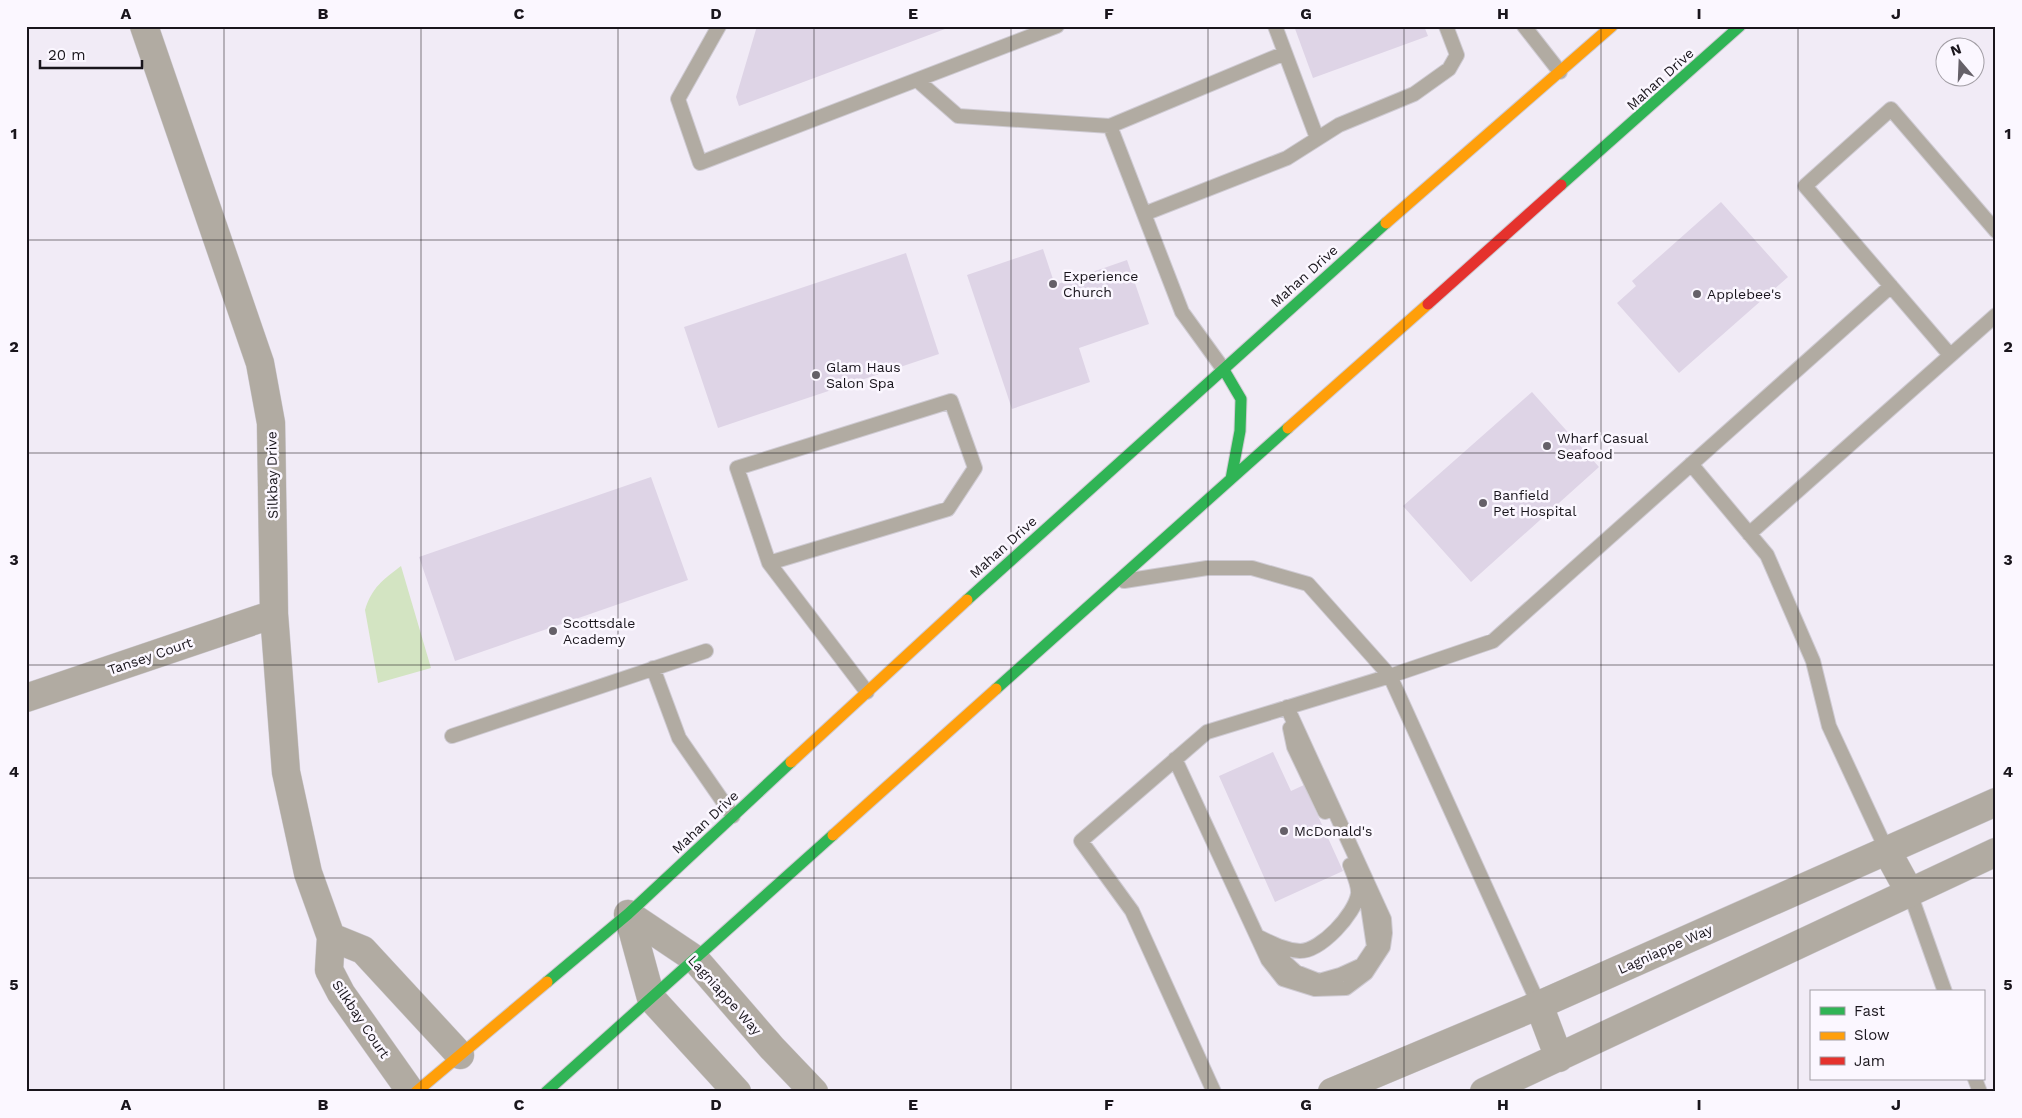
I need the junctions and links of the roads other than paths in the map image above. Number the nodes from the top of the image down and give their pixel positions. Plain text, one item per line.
1 (144, 26) edge
2 (720, 26) edge
3 (1057, 26) edge
4 (1275, 26) edge
5 (1446, 26) edge
6 (1524, 26) edge
7 (1612, 26) edge
8 (1740, 26) edge
9 (1285, 53) junction
10 (1560, 72) junction
11 (917, 80) junction
12 (1110, 126) junction
13 (1317, 138) junction
14 (1144, 214) junction
15 (1996, 231) edge
16 (1891, 286) junction
17 (1996, 315) edge
18 (1950, 355) junction
19 (1224, 370) junction
20 (1691, 464) junction
21 (1231, 479) junction
22 (1749, 534) junction
23 (770, 563) junction
24 (1116, 582) junction
25 (274, 614) junction
26 (706, 650) dead end
27 (653, 668) junction
28 (1390, 676) junction
29 (867, 692) junction
30 (26, 698) edge
31 (1287, 707) junction
32 (452, 736) dead end
33 (1176, 759) junction
34 (1996, 802) edge
35 (733, 816) junction
36 (1887, 851) junction
37 (1996, 852) edge
38 (1356, 878) junction
39 (1910, 893) junction
40 (628, 914) junction
41 (1257, 936) junction
42 (330, 937) junction
43 (695, 959) junction
44 (1944, 990) edge
45 (651, 998) junction
46 (1539, 1005) junction
47 (460, 1055) junction
48 (1559, 1058) junction
49 (1975, 1080) edge
50 (411, 1092) edge
51 (416, 1092) edge
52 (546, 1092) edge
53 (737, 1092) edge
54 (814, 1092) edge
55 (1214, 1092) edge
56 (1332, 1092) edge
57 (1484, 1092) edge
58 (1980, 1092) edge

1 - 25 street, Silkbay Drive
2 - 11 lane
3 - 11 lane
4 - 9 lane
5 - 13 lane
6 - 10 lane
7 - 10 main road, Mahan Drive
8 - 21 main road, Mahan Drive
9 - 12 lane
9 - 13 lane
10 - 19 main road, Mahan Drive
11 - 12 lane
12 - 14 lane
13 - 14 lane
14 - 19 lane
15 - 16 lane
16 - 18 lane
16 - 20 lane
17 - 18 lane
18 - 22 lane
19 - 21 main road
19 - 29 main road, Mahan Drive
20 - 22 lane
20 - 28 lane
21 - 24 main road, Mahan Drive
22 - 36 lane
23 - 23 lane
23 - 29 lane
24 - 28 lane
24 - 43 main road, Mahan Drive
25 - 30 street, Tansey Court
25 - 42 street, Silkbay Drive
26 - 27 lane
27 - 32 lane
27 - 35 lane
28 - 31 lane
28 - 46 lane
29 - 35 main road, Mahan Drive
31 - 33 lane
31 - 38 lane
31 - 41 lane
33 - 41 lane
33 - 55 lane
34 - 36 street, Lagniappe Way
35 - 40 main road, Mahan Drive
36 - 39 street
36 - 46 street, Lagniappe Way
37 - 39 street
38 - 41 lane
38 - 41 lane
39 - 44 lane
39 - 48 street
40 - 43 street, Lagniappe Way
40 - 45 street
40 - 47 main road, Mahan Drive
42 - 47 street
42 - 50 street, Silkbay Court
43 - 45 main road, Mahan Drive
43 - 54 street, Lagniappe Way
45 - 52 main road, Mahan Drive
45 - 53 street
46 - 48 street
46 - 56 street, Lagniappe Way
47 - 51 main road, Mahan Drive
48 - 57 street
49 - 58 lane

